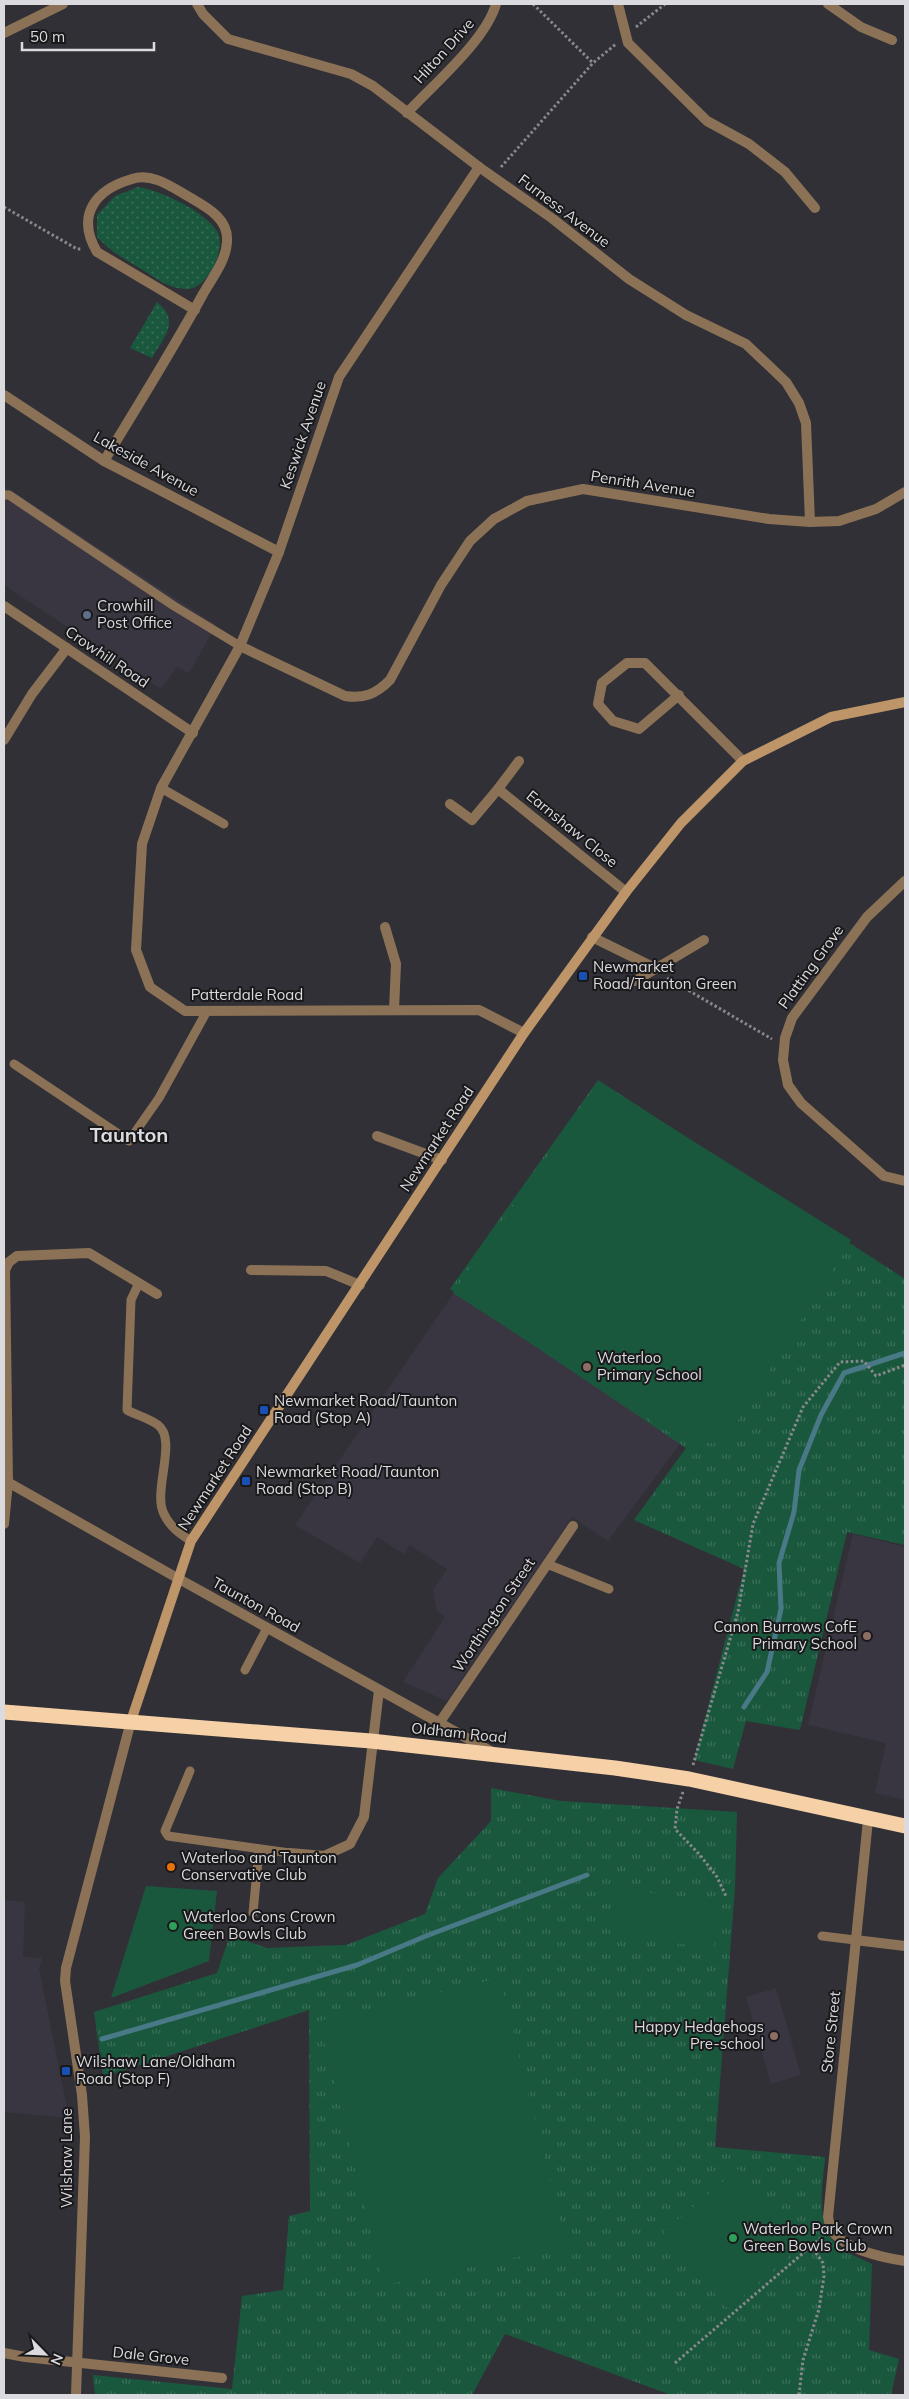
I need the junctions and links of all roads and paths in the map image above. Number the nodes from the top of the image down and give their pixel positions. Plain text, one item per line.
1 (63, 4) edge
2 (196, 4) edge
3 (496, 4) edge
4 (533, 4) edge
5 (618, 4) edge
6 (665, 4) edge
7 (828, 4) edge
8 (4, 33) edge
9 (625, 36) junction
10 (892, 40) dead end
11 (593, 63) junction
12 (407, 113) junction
13 (479, 168) junction
14 (493, 177) junction
15 (4, 207) edge
16 (815, 208) dead end
17 (94, 247) junction
18 (195, 310) junction
19 (4, 395) edge
20 (104, 461) junction
21 (905, 492) edge
22 (4, 495) edge
23 (810, 522) junction
24 (279, 552) junction
25 (4, 606) edge
26 (240, 646) junction
27 (67, 648) junction
28 (678, 695) junction
29 (905, 702) edge
30 (193, 733) junction
31 (4, 740) edge
32 (519, 761) dead end
33 (743, 761) junction
34 (161, 788) junction
35 (498, 789) junction
36 (450, 804) dead end
37 (224, 824) dead end
38 (905, 881) edge
39 (626, 892) junction
40 (385, 927) dead end
41 (592, 937) junction
42 (704, 940) dead end
43 (655, 968) junction
44 (635, 981) dead end
45 (394, 1010) junction
46 (207, 1011) junction
47 (524, 1033) junction
48 (784, 1042) junction
49 (14, 1064) dead end
50 (376, 1136) dead end
51 (442, 1160) junction
52 (905, 1181) edge
53 (252, 1270) dead end
54 (139, 1283) junction
55 (360, 1285) junction
56 (157, 1294) dead end
57 (905, 1365) edge
58 (6, 1481) edge
59 (4, 1524) edge
60 (573, 1526) dead end
61 (191, 1541) junction
62 (547, 1564) junction
63 (179, 1579) junction
64 (609, 1589) dead end
65 (268, 1628) junction
66 (245, 1670) dead end
67 (379, 1690) junction
68 (4, 1712) edge
69 (131, 1721) junction
70 (440, 1722) junction
71 (371, 1741) junction
72 (495, 1753) junction
73 (190, 1771) dead end
74 (689, 1779) junction
75 (868, 1820) junction
76 (905, 1826) edge
77 (259, 1849) junction
78 (290, 1853) joint
79 (726, 1896) dead end
80 (253, 1913) dead end
81 (822, 1936) dead end
82 (855, 1940) junction
83 (905, 1946) edge
84 (831, 2229) junction
85 (811, 2246) junction
86 (905, 2261) edge
87 (4, 2353) edge
88 (77, 2363) junction
89 (675, 2363) dead end
90 (222, 2378) dead end
91 (76, 2395) edge
92 (799, 2395) edge

1 - 8 street
2 - 12 street, Furness Avenue
3 - 12 street, Hilton Drive
4 - 11 path
5 - 9 street
6 - 9 path
7 - 10 street
9 - 11 path
9 - 16 street
11 - 14 path
12 - 13 street, Furness Avenue
13 - 14 street, Furness Avenue
13 - 24 street, Keswick Avenue
14 - 23 street, Furness Avenue
15 - 17 path
17 - 18 street
17 - 18 street
18 - 20 street
19 - 20 street, Lakeside Avenue
20 - 24 street, Lakeside Avenue
21 - 23 street, Penrith Avenue
22 - 26 lane
23 - 26 street, Penrith Avenue
24 - 26 street, Keswick Avenue
25 - 27 street, Crowhill Road
26 - 30 street, Keswick Avenue
27 - 30 street, Crowhill Road
27 - 31 street
28 - 28 street
28 - 33 street
29 - 33 street, Newmarket Road
30 - 34 street, Patterdale Road
32 - 35 street
33 - 39 street, Newmarket Road
34 - 37 lane
34 - 46 street, Patterdale Road
35 - 36 street
35 - 39 street, Earnshaw Close
38 - 48 street, Platting Grove
39 - 41 street, Newmarket Road
40 - 45 street
41 - 43 street
41 - 47 street, Newmarket Road
42 - 43 street
43 - 44 street
43 - 48 path
45 - 46 street, Patterdale Road
45 - 47 street, Patterdale Road
46 - 49 lane
47 - 51 street, Newmarket Road
48 - 52 street, Platting Grove
50 - 51 street
51 - 55 street, Newmarket Road
53 - 55 street
54 - 56 street
54 - 58 street
54 - 61 lane
55 - 61 street, Newmarket Road
57 - 74 path
58 - 59 street
58 - 63 street, Taunton Road
60 - 62 street, Worthington Street
61 - 63 street, Newmarket Road
62 - 64 lane
62 - 70 street, Worthington Street
63 - 65 street, Taunton Road
63 - 69 street, Newmarket Road
65 - 66 lane
65 - 67 street, Taunton Road
67 - 70 street, Taunton Road
67 - 71 street
68 - 69 highway, Oldham Road
69 - 71 highway, Oldham Road
69 - 88 street, Wilshaw Lane
70 - 72 street, Taunton Road
71 - 72 highway, Oldham Road
71 - 78 street
72 - 74 highway, Oldham Road
73 - 77 lane
74 - 75 highway, Oldham Road
74 - 79 path
75 - 76 highway, Oldham Road
75 - 82 street, Store Street
77 - 78 lane
77 - 80 lane
81 - 82 lane
82 - 83 street
82 - 84 street, Store Street
84 - 85 path
84 - 86 street
85 - 89 path
85 - 92 path
87 - 88 street, Dale Grove
88 - 90 street, Dale Grove
88 - 91 street, Wilshaw Lane

